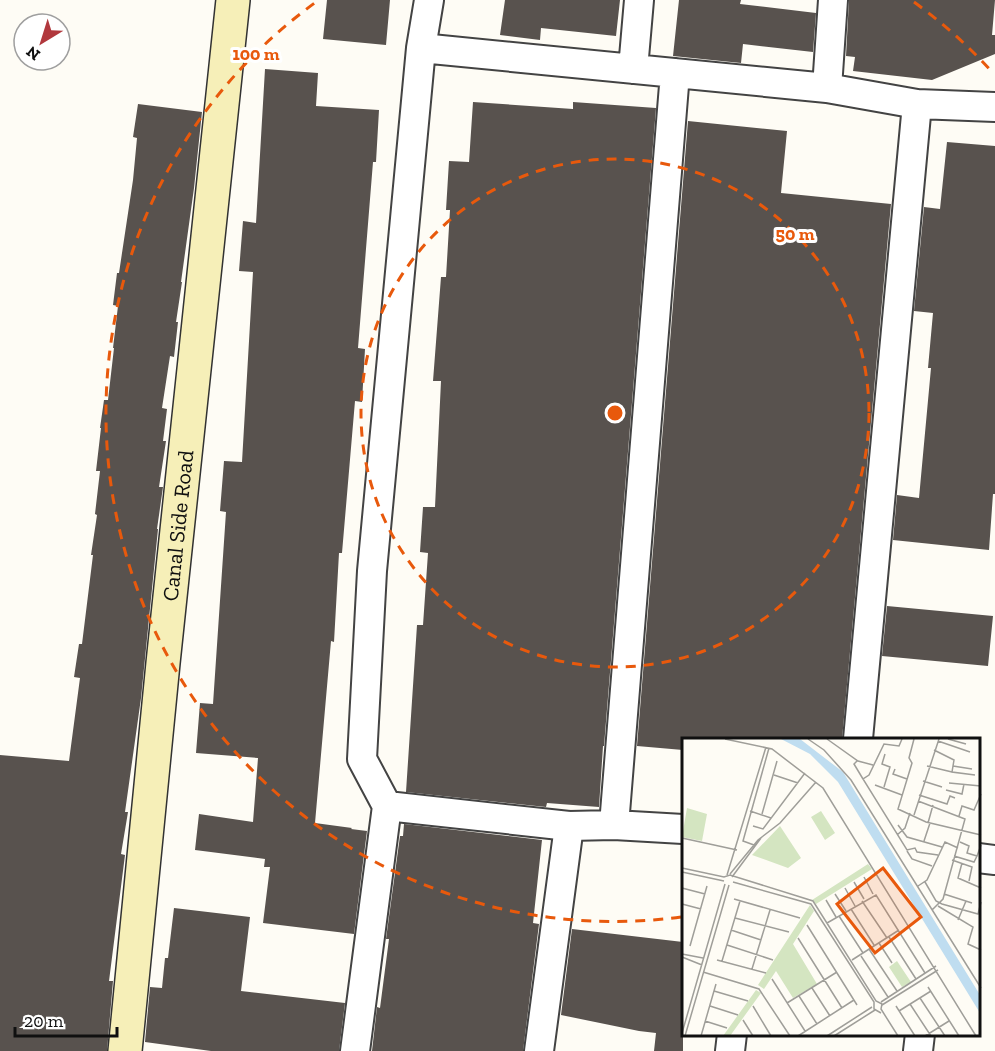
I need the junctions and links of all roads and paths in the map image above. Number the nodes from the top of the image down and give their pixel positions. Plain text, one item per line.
1 (233, 0) edge
2 (429, 0) edge
3 (639, 0) edge
4 (833, 0) edge
5 (421, 48) junction
6 (633, 69) junction
7 (675, 73) junction
8 (827, 88) junction
9 (917, 104) junction
10 (995, 107) edge
11 (858, 738) edge
12 (387, 806) junction
13 (614, 825) junction
14 (569, 826) junction
15 (682, 829) edge
16 (980, 858) edge
17 (995, 860) edge
18 (732, 1036) edge
19 (920, 1036) edge
20 (125, 1051) edge
21 (355, 1051) edge
22 (539, 1051) edge
23 (730, 1051) edge
24 (918, 1051) edge

1 - 20 street, Canal Side Road
2 - 5 street
3 - 6 street
4 - 8 street
5 - 6 street
5 - 12 street
6 - 7 street
7 - 8 street
7 - 13 street
8 - 9 street
9 - 10 street
9 - 11 street
12 - 14 street
12 - 21 street
13 - 14 street
13 - 15 street
14 - 22 street
16 - 17 street
18 - 23 street
19 - 24 street

